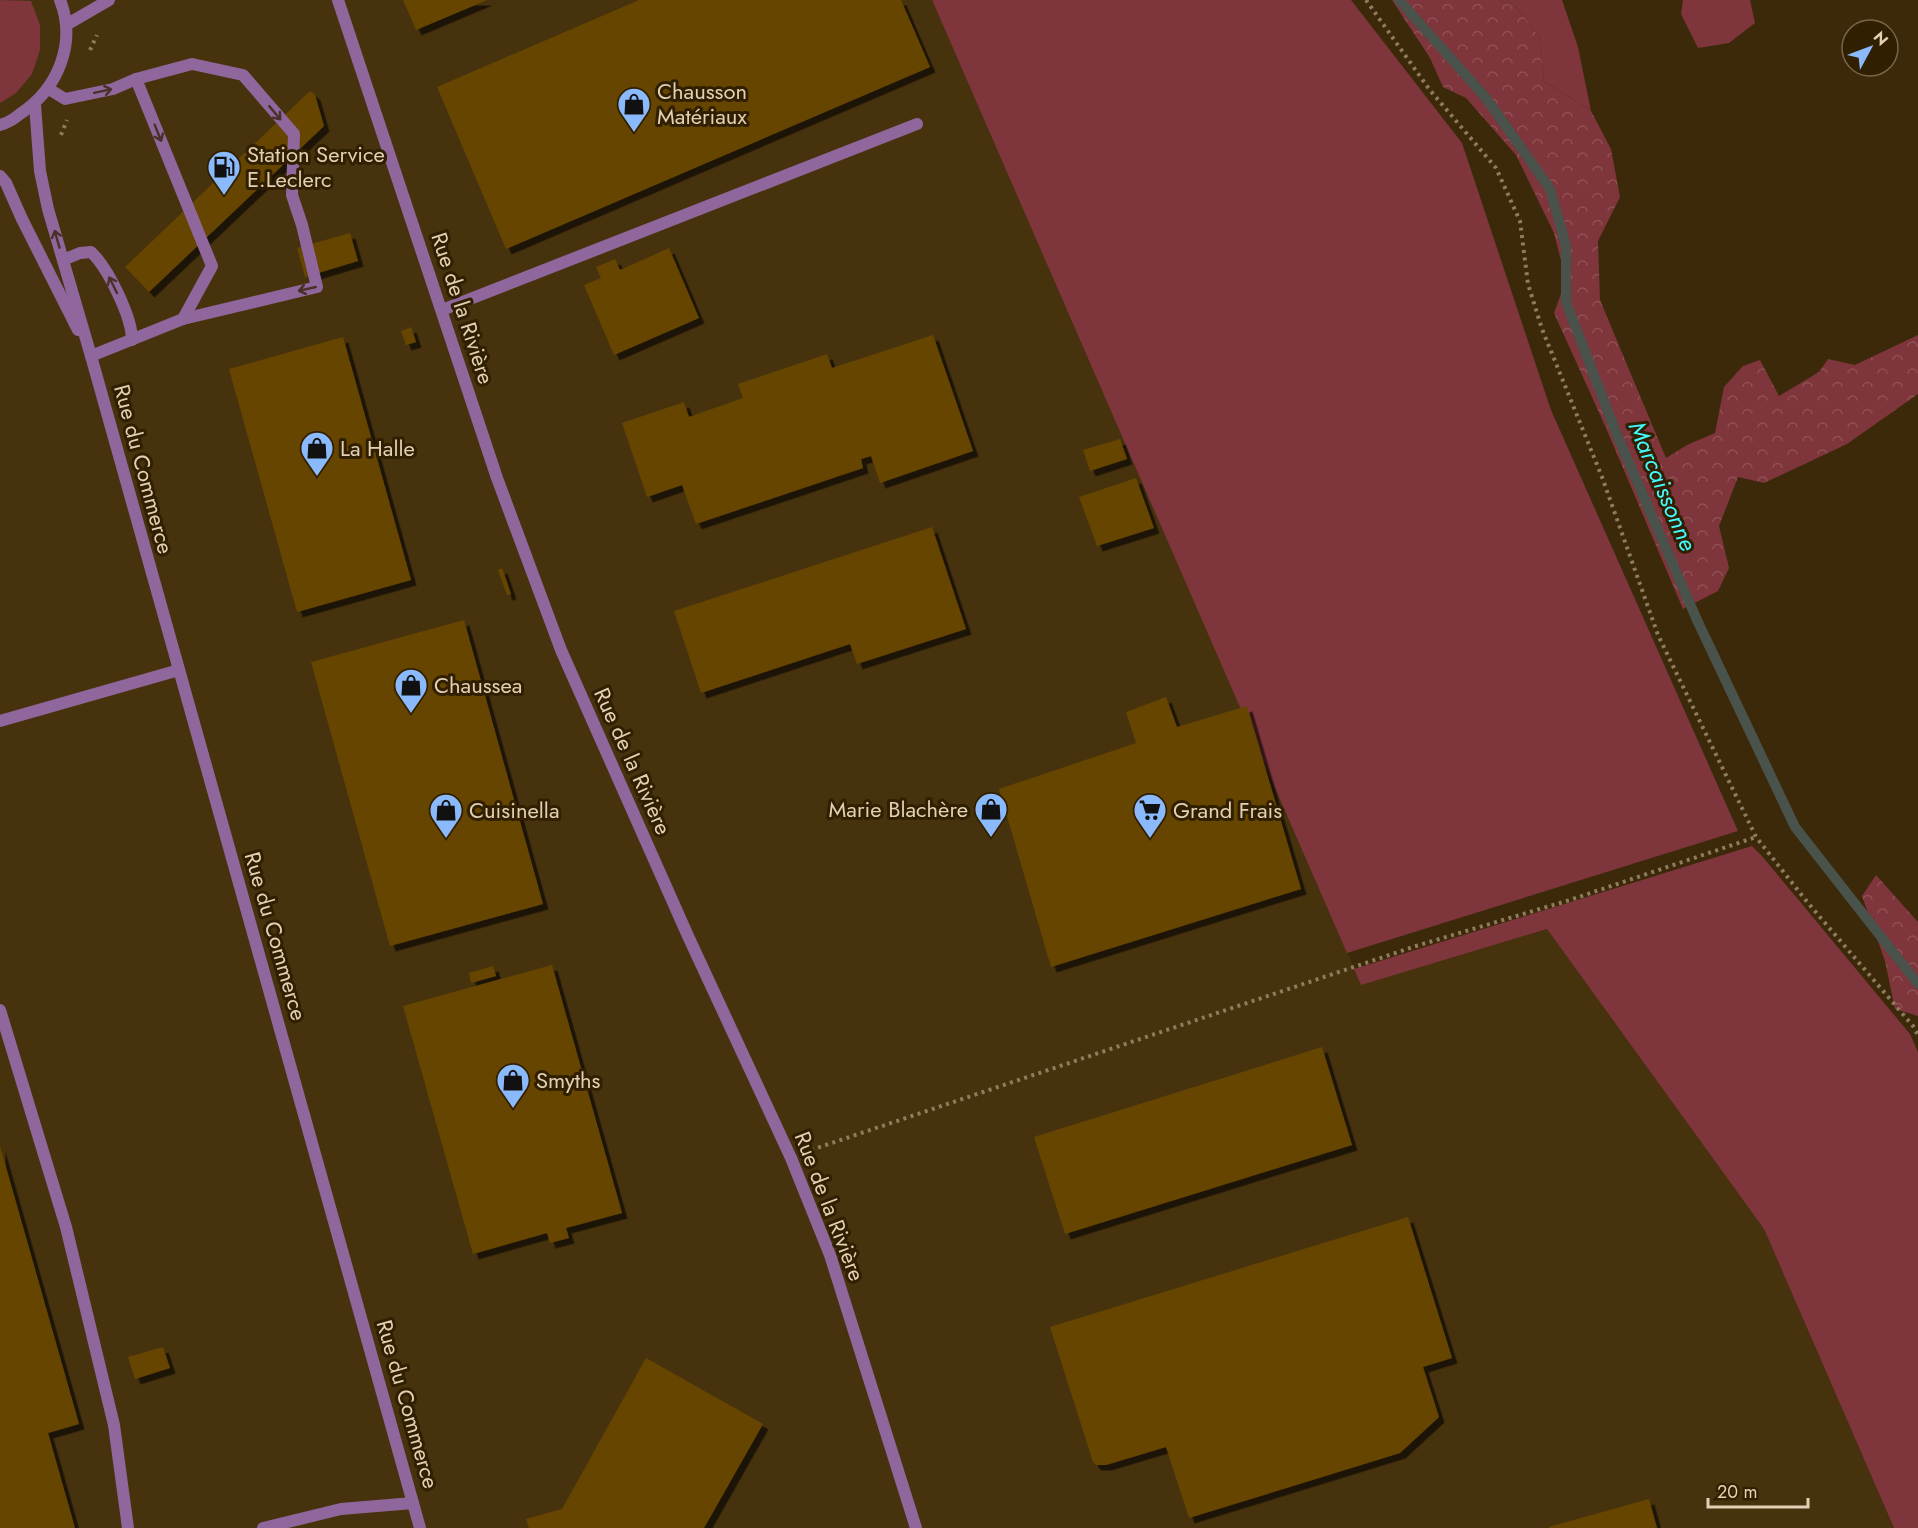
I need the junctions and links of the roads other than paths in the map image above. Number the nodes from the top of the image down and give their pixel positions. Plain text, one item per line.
1 (60, 0) edge
2 (109, 0) edge
3 (338, 0) edge
4 (66, 25) junction
5 (136, 79) junction
6 (49, 89) junction
7 (35, 105) junction
8 (917, 124) dead end
9 (0, 125) edge
10 (0, 176) edge
11 (63, 260) junction
12 (442, 310) junction
13 (183, 319) junction
14 (132, 340) junction
15 (91, 356) junction
16 (179, 670) junction
17 (0, 721) edge
18 (0, 1010) edge
19 (413, 1503) junction
20 (128, 1528) edge
21 (263, 1528) edge
22 (420, 1528) edge
23 (916, 1528) edge

1 - 4 street
2 - 4 street
3 - 12 street, Rue de la Rivière
4 - 6 street
6 -> 5 street
5 -> 13 street
5 -> 13 street
6 - 7 street
7 - 9 street
11 -> 7 street, Rue du Commerce
8 - 12 street
10 - 15 street, Rue du Commerce
14 -> 11 street
11 - 15 street, Rue du Commerce
12 - 23 street, Rue de la Rivière
13 - 14 street
14 - 15 street
15 - 16 street, Rue du Commerce
16 - 17 street
16 - 19 street, Rue du Commerce
18 - 20 street
19 - 21 street
19 - 22 street, Rue du Commerce

